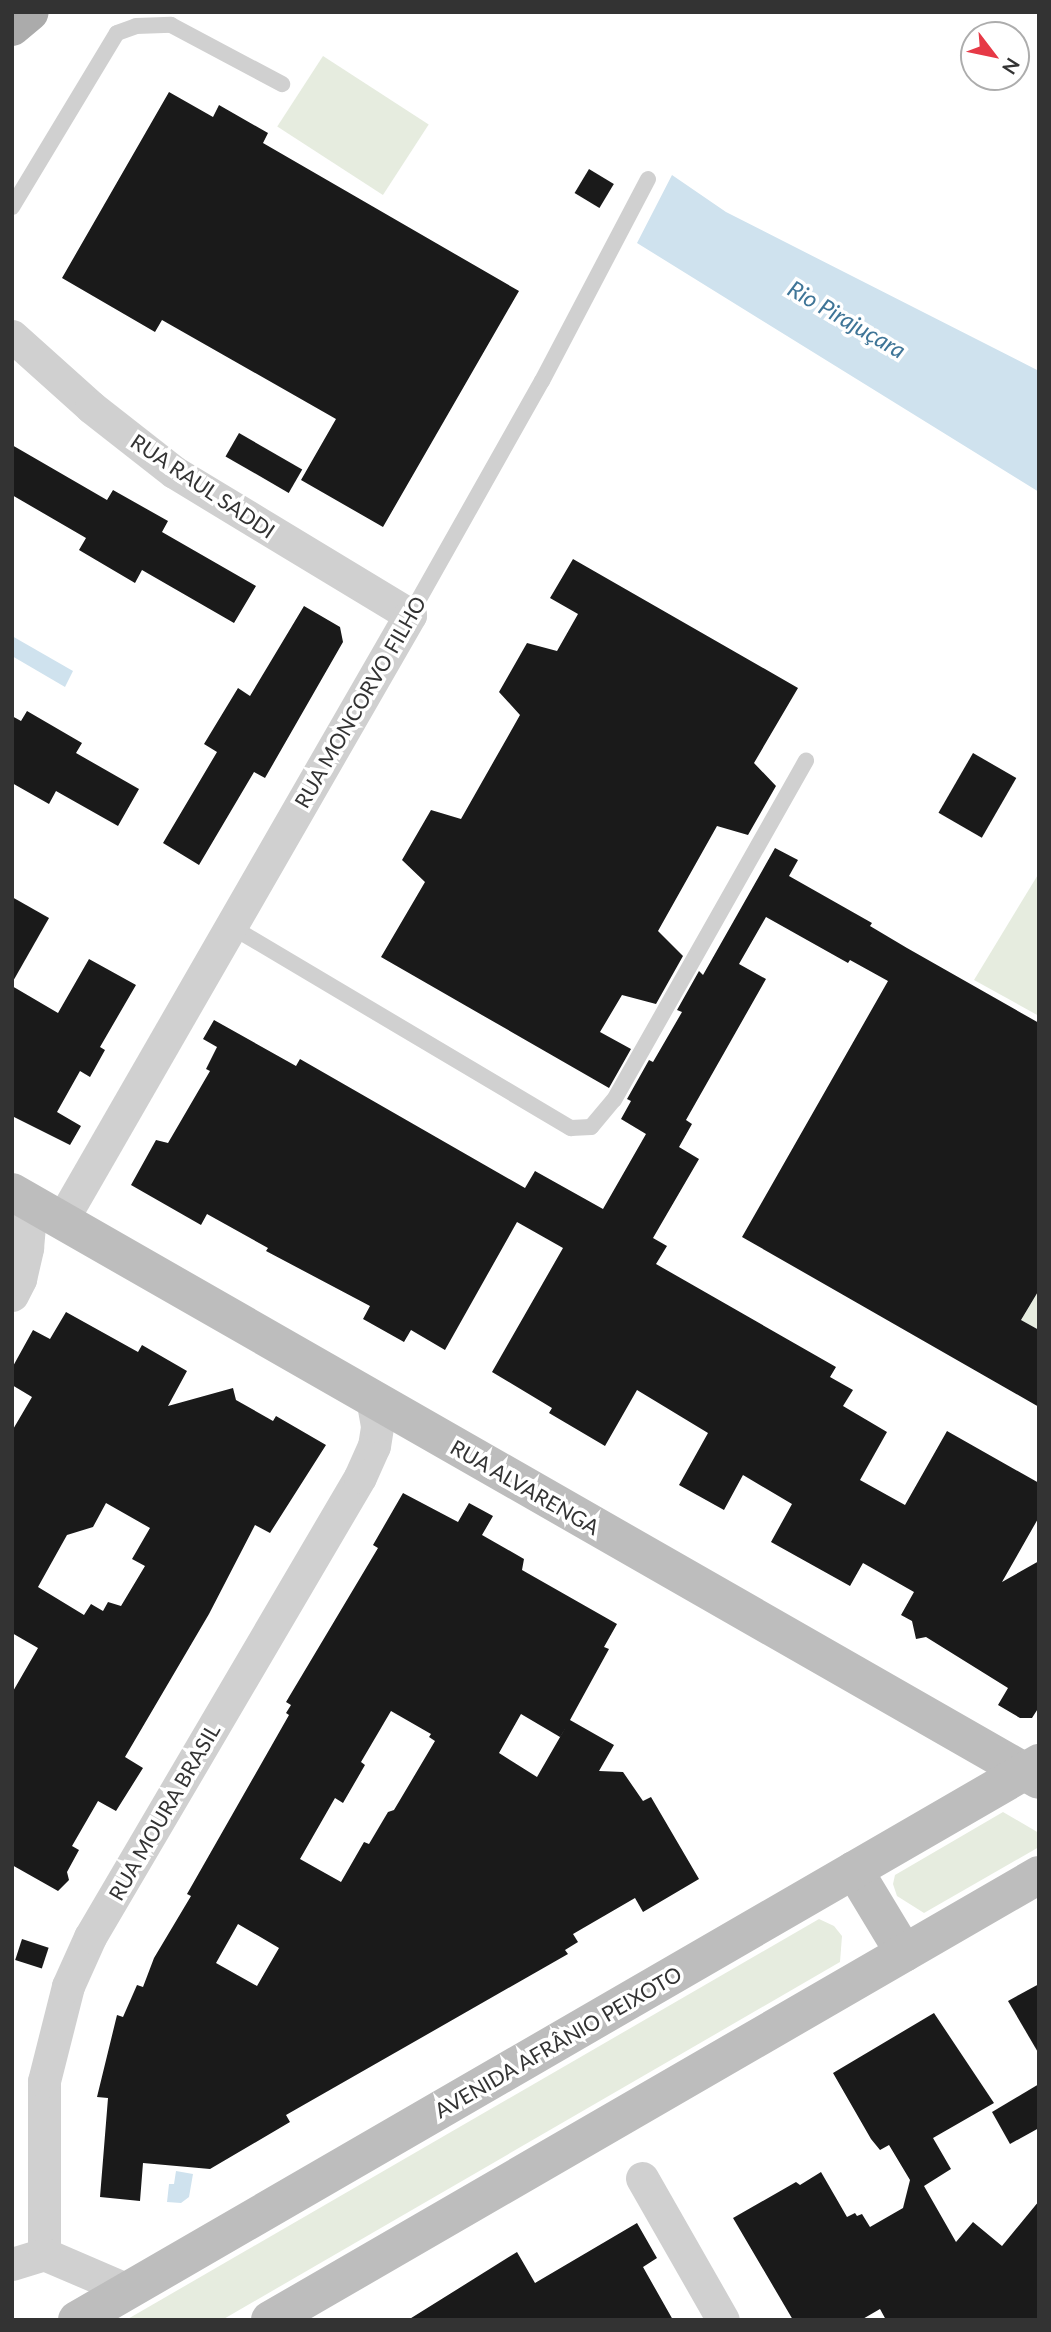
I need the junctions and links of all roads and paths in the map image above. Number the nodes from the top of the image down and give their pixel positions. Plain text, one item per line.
1 (30, 12) edge
2 (12, 27) edge
3 (282, 85) dead end
4 (648, 179) dead end
5 (12, 207) edge
6 (12, 336) edge
7 (410, 615) junction
8 (806, 761) dead end
9 (232, 927) junction
10 (35, 1205) edge
11 (12, 1295) edge
12 (372, 1399) junction
13 (1034, 1772) edge
14 (854, 1870) junction
15 (1039, 1875) edge
16 (904, 1953) junction
17 (642, 2178) dead end
18 (44, 2254) junction
19 (12, 2264) edge
20 (128, 2290) junction
21 (77, 2320) edge
22 (270, 2320) edge
23 (723, 2320) edge

1 - 2 main road
3 - 5 lane
4 - 7 lane, RUA MONCORVO FILHO
6 - 7 street, RUA RAUL SADDI
7 - 9 street, RUA MONCORVO FILHO
8 - 9 lane
9 - 10 street, RUA MONCORVO FILHO
10 - 11 street, RUA MONCORVO FILHO
10 - 12 main road, RUA ALVARENGA
12 - 13 main road, RUA ALVARENGA
12 - 18 street, RUA MOURA BRASIL
13 - 14 main road, AVENIDA AFRÂNIO PEIXOTO
14 - 16 main road
14 - 20 main road, AVENIDA AFRÂNIO PEIXOTO
15 - 16 main road
16 - 22 main road
17 - 23 street
18 - 19 street
18 - 20 street
20 - 21 main road, AVENIDA AFRÂNIO PEIXOTO

